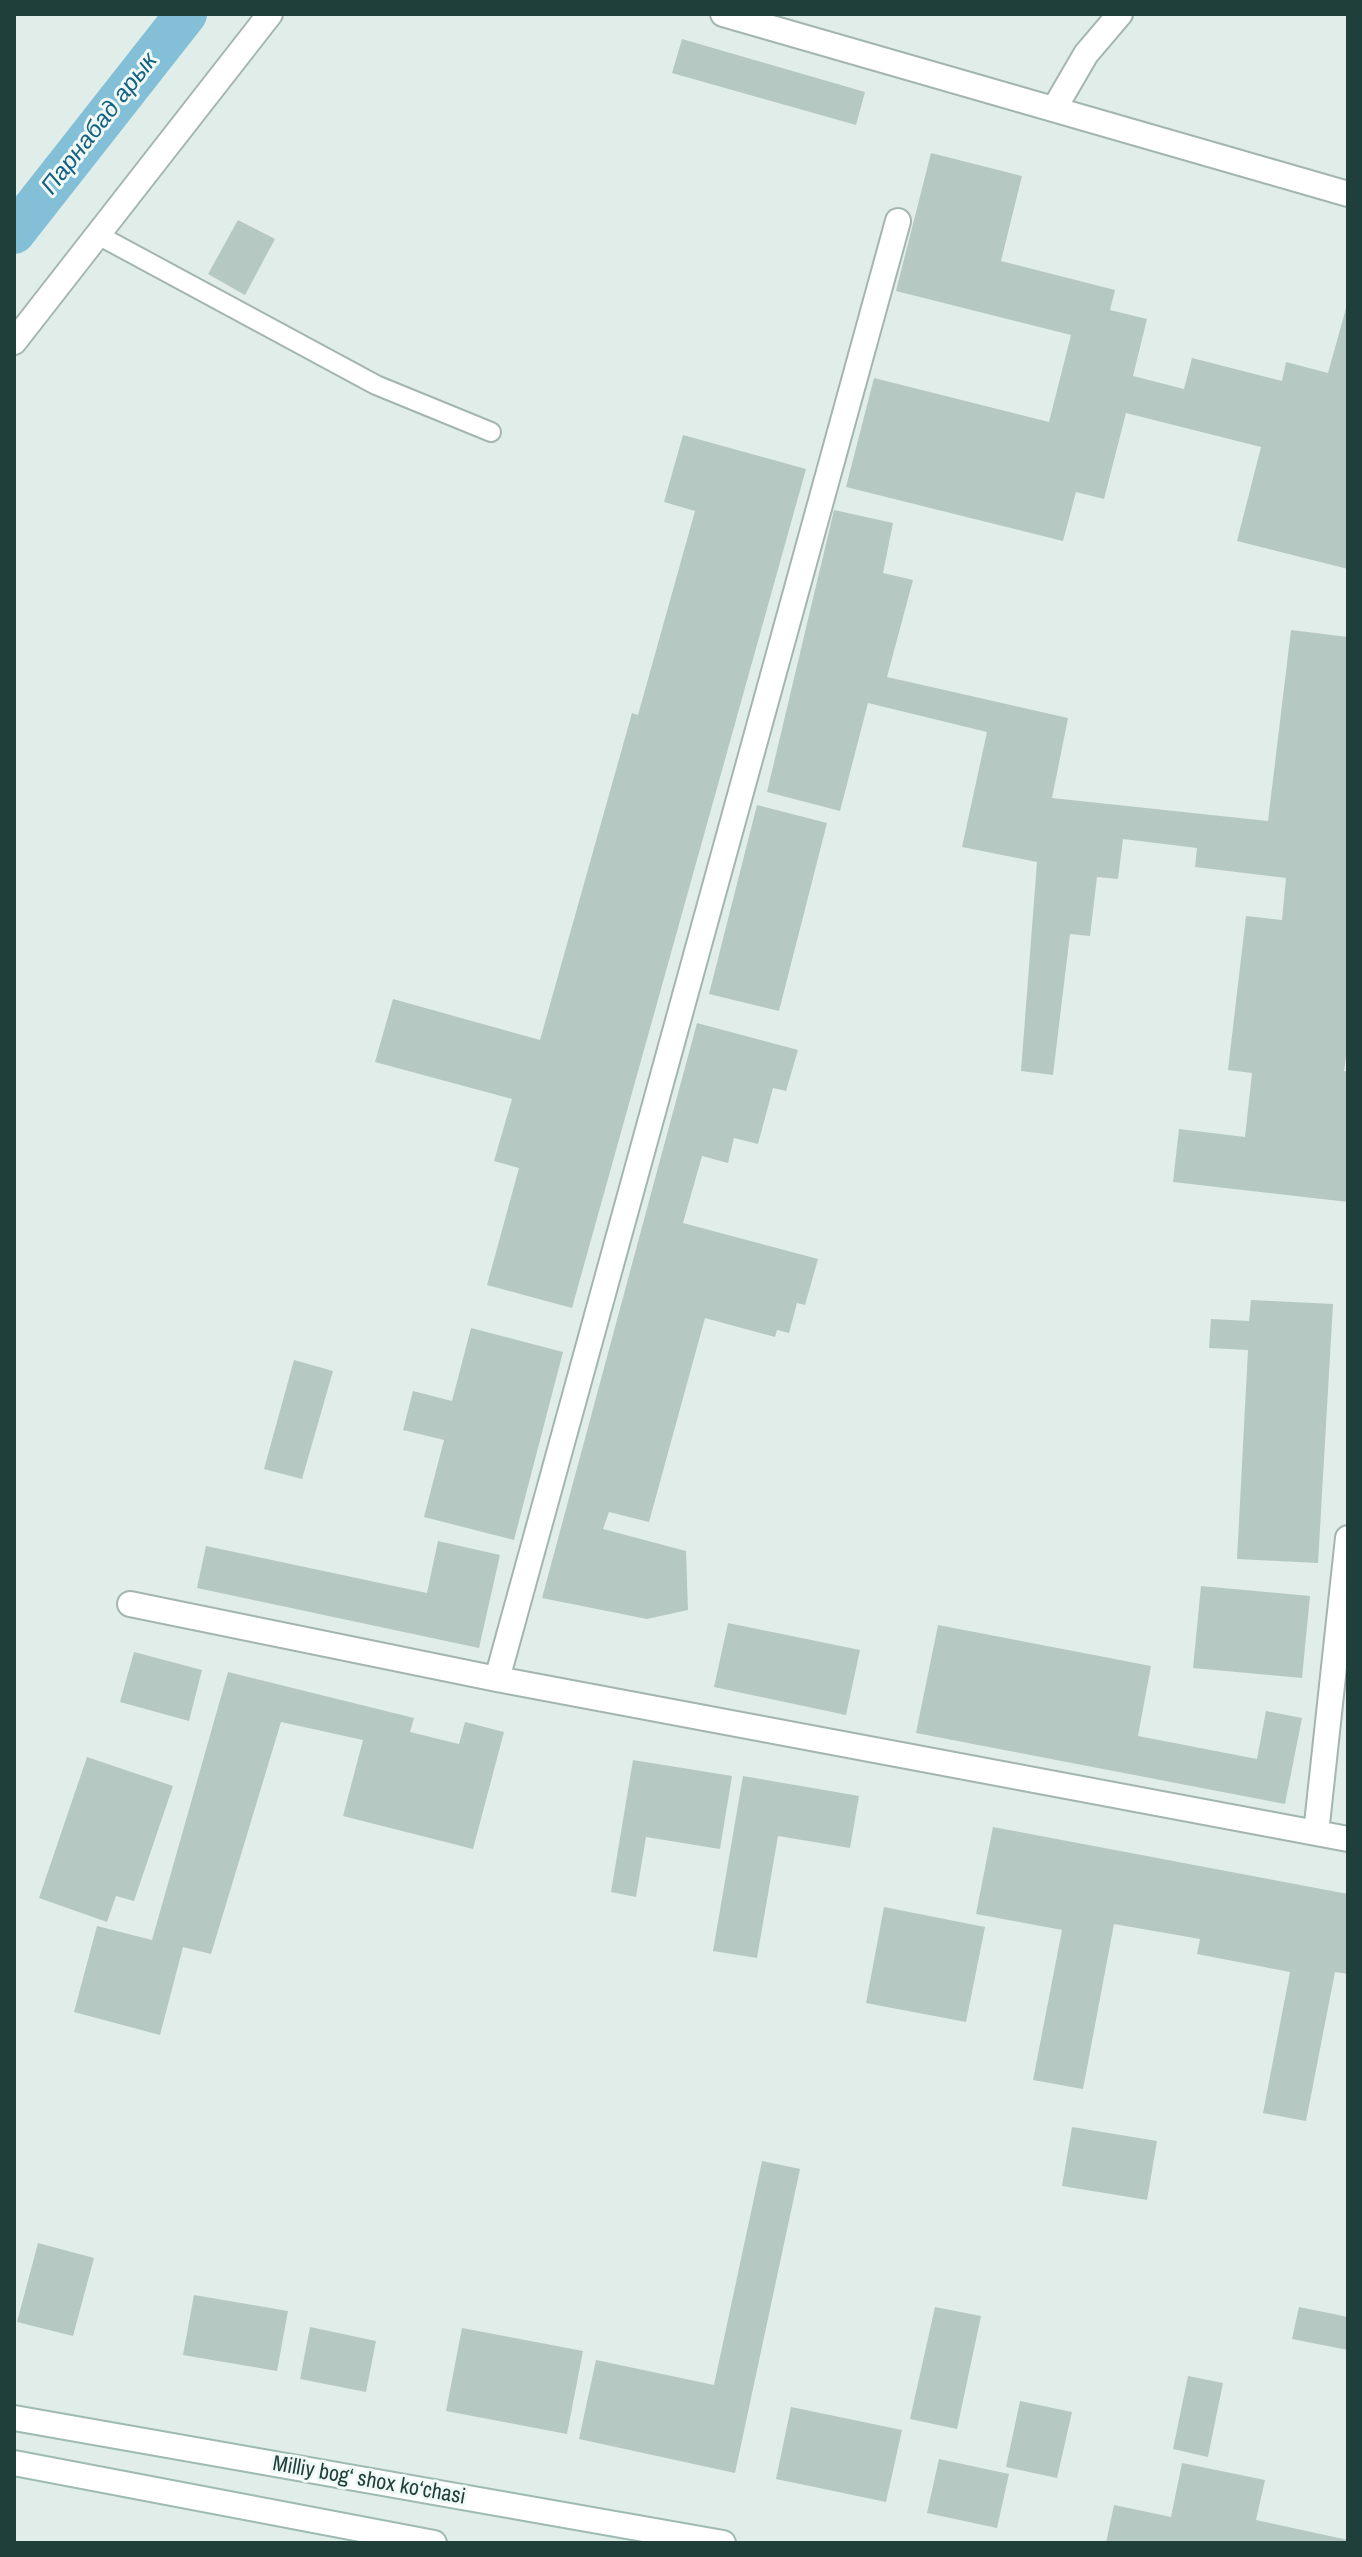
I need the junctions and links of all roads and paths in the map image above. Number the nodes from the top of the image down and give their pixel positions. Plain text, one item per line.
1 (270, 14) edge
2 (723, 14) edge
3 (1120, 14) edge
4 (1054, 109) junction
5 (1348, 194) edge
6 (898, 221) dead end
7 (98, 235) junction
8 (14, 342) edge
9 (491, 432) dead end
10 (1348, 1538) edge
11 (1347, 1565) edge
12 (130, 1604) dead end
13 (497, 1679) junction
14 (1316, 1833) junction
15 (1348, 1839) edge
16 (14, 2418) edge
17 (14, 2463) edge
18 (434, 2543) edge
19 (723, 2543) edge

1 - 7 street
2 - 4 street
3 - 4 street
4 - 5 street
6 - 13 street
7 - 8 street
7 - 9 lane
10 - 11 street
11 - 14 street
12 - 13 street
13 - 14 street
14 - 15 street
16 - 19 street, Milliy bog‘ shox ko‘chasi
17 - 18 street

